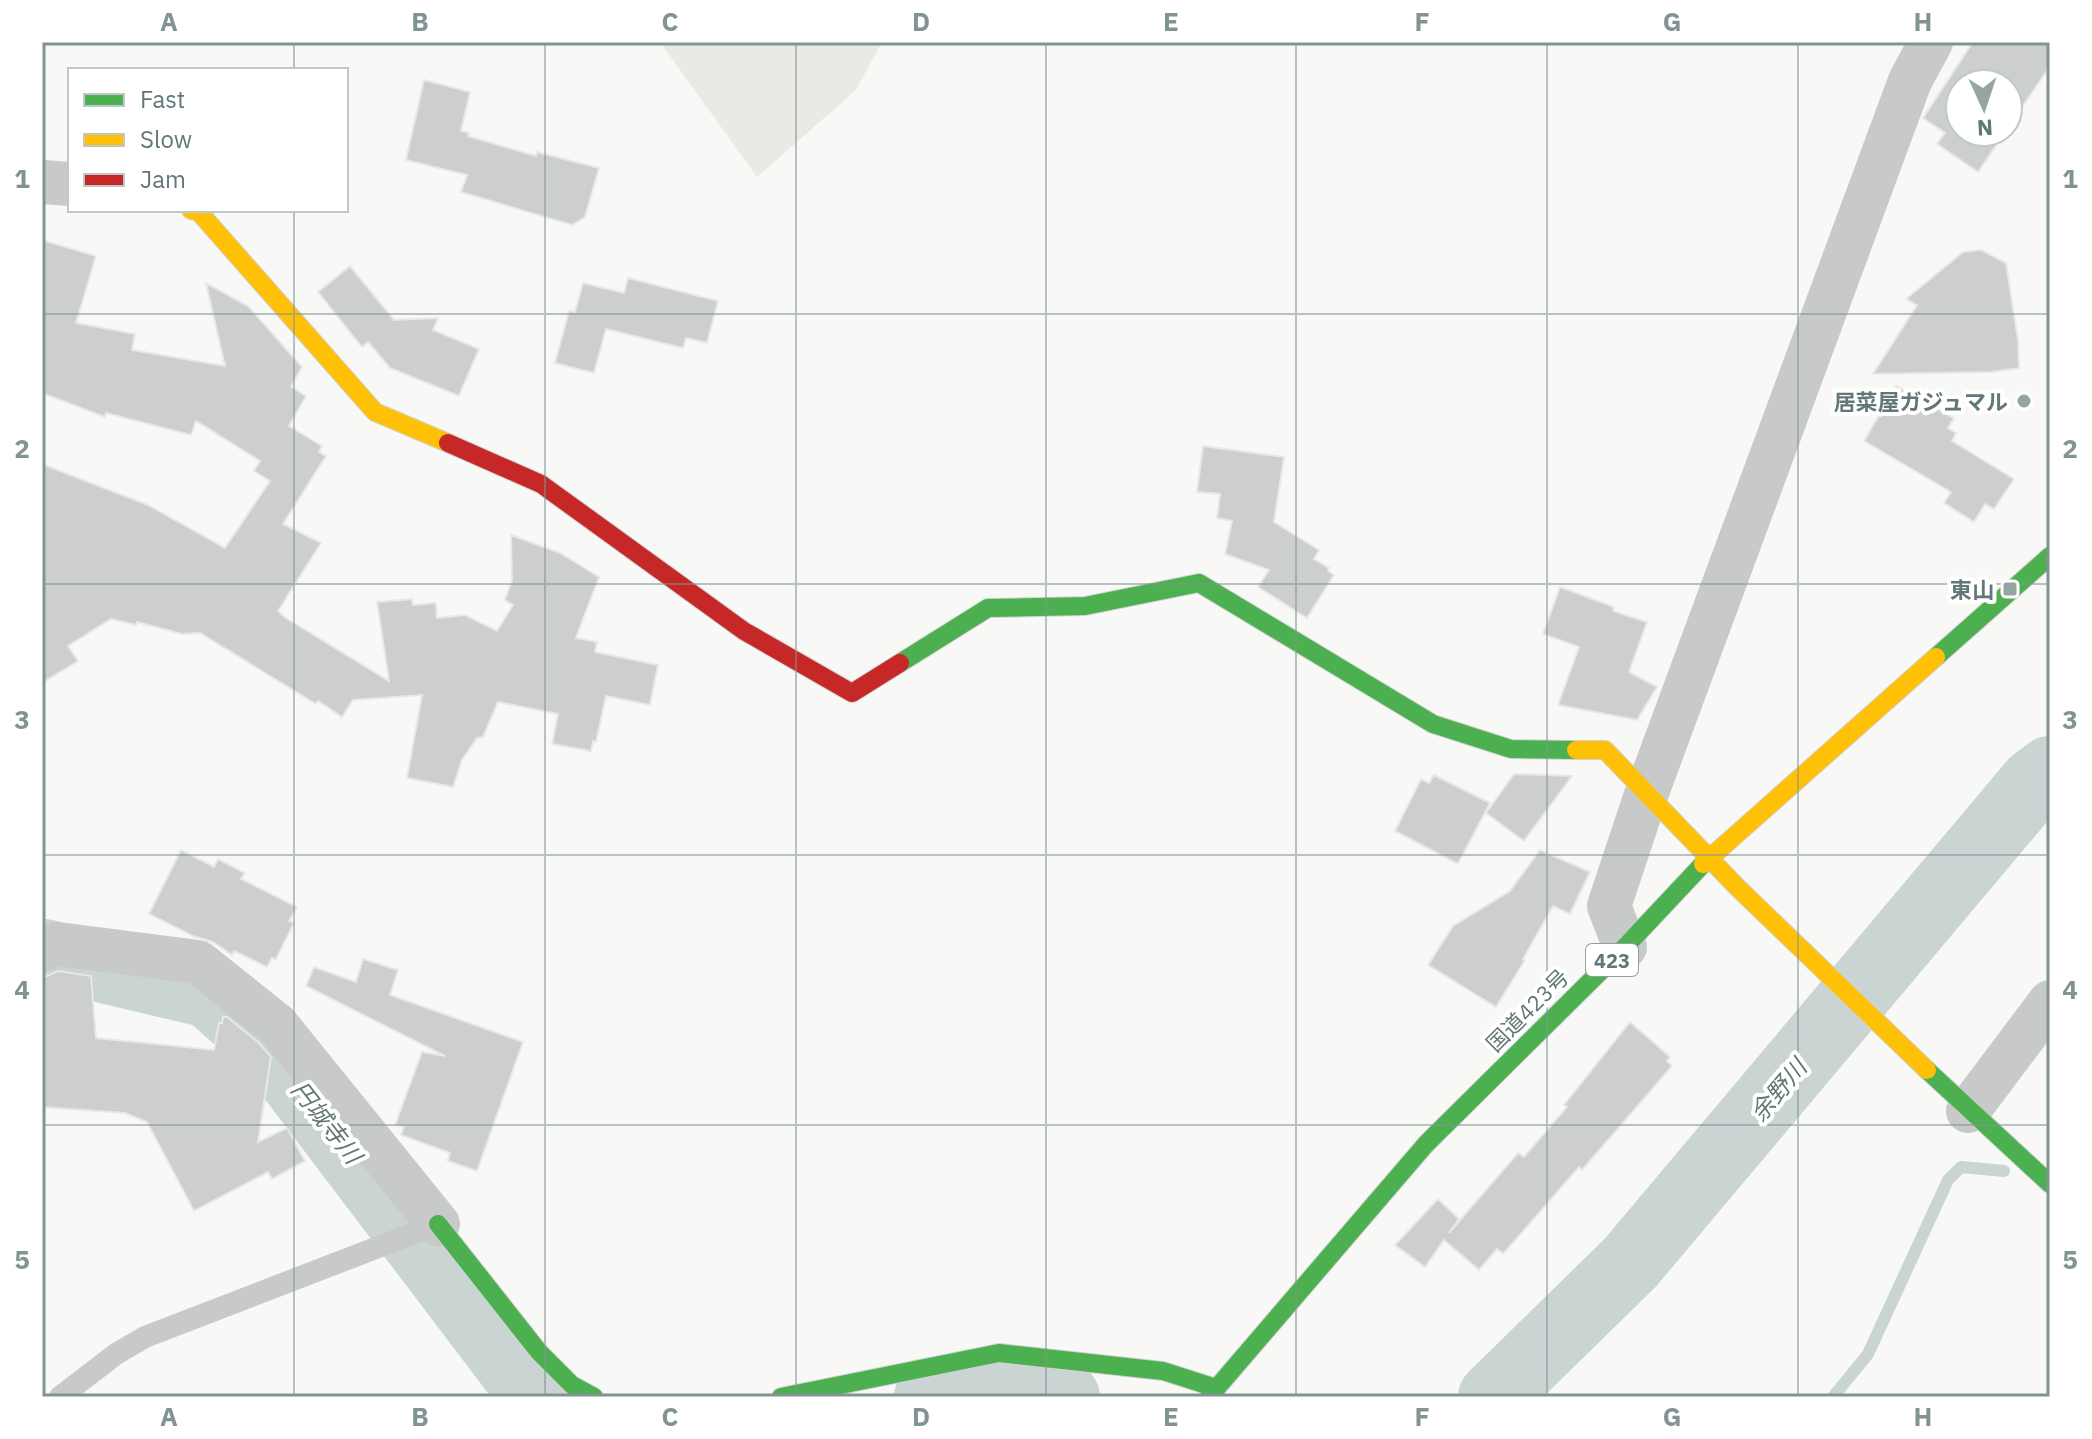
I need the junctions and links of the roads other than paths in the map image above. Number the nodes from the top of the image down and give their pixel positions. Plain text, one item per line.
1 (1931, 42) edge
2 (42, 182) edge
3 (68, 184) edge
4 (199, 212) edge
5 (2050, 556) edge
6 (1646, 795) junction
7 (1709, 858) junction
8 (1625, 947) junction
9 (42, 950) edge
10 (2050, 1002) edge
11 (1959, 1102) junction
12 (2033, 1157) edge
13 (2050, 1184) edge
14 (438, 1224) junction
15 (1212, 1392) edge
16 (60, 1397) edge
17 (594, 1397) edge
18 (781, 1397) edge

1 - 6 street
2 - 3 street
4 - 6 main road
5 - 7 main road, 国道423号 / 423
6 - 7 main road
6 - 8 street
7 - 8 main road, 国道423号 / 423
7 - 11 main road
8 - 15 main road, 国道423号 / 423
9 - 14 street
10 - 11 street
11 - 12 main road
12 - 13 main road
14 - 16 lane
14 - 17 main road
15 - 18 main road

